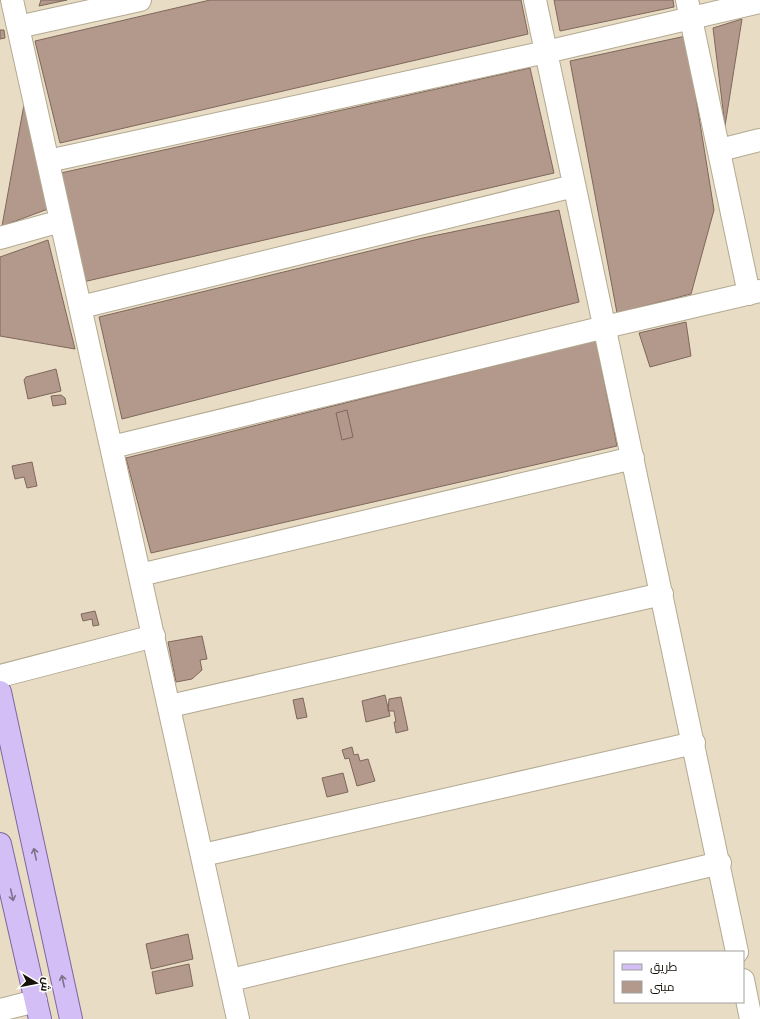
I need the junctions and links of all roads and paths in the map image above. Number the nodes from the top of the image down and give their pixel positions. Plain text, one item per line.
1 (12, 0) edge
2 (140, 0) edge
3 (534, 0) edge
4 (760, 2) edge
5 (689, 9) edge
6 (18, 27) junction
7 (546, 52) junction
8 (760, 140) edge
9 (720, 150) junction
10 (48, 161) junction
11 (574, 186) junction
12 (61, 221) junction
13 (0, 238) edge
14 (755, 293) edge
15 (81, 307) junction
16 (605, 327) junction
17 (112, 447) junction
18 (633, 458) junction
19 (140, 575) junction
20 (662, 594) junction
21 (154, 636) junction
22 (0, 676) edge
23 (0, 692) edge
24 (170, 706) junction
25 (694, 744) junction
26 (203, 855) junction
27 (2, 857) edge
28 (720, 863) junction
29 (738, 951) edge
30 (231, 980) junction
31 (744, 984) edge
32 (0, 1010) edge
33 (38, 1010) edge
34 (760, 1018) edge
35 (71, 1019) edge
36 (238, 1019) edge
37 (752, 1019) edge

1 - 6 street
2 - 6 street
3 - 7 street
4 - 5 street
5 - 7 street
5 - 9 street
6 - 10 street
7 - 10 street
7 - 11 street
8 - 9 street
9 - 14 street
10 - 12 street
11 - 15 street
11 - 16 street
12 - 13 street
12 - 15 street
14 - 16 street
15 - 17 street
16 - 17 street
16 - 18 street
17 - 19 street
18 - 19 street
18 - 20 street
19 - 21 street
20 - 24 street
20 - 25 street
21 - 22 street
21 - 24 street
35 -> 23 main road
24 - 26 street
25 - 26 street
25 - 28 street
26 - 30 street
27 -> 33 main road
28 - 29 street
28 - 30 street
30 - 36 street
31 - 37 street
32 - 33 street
34 - 37 street

